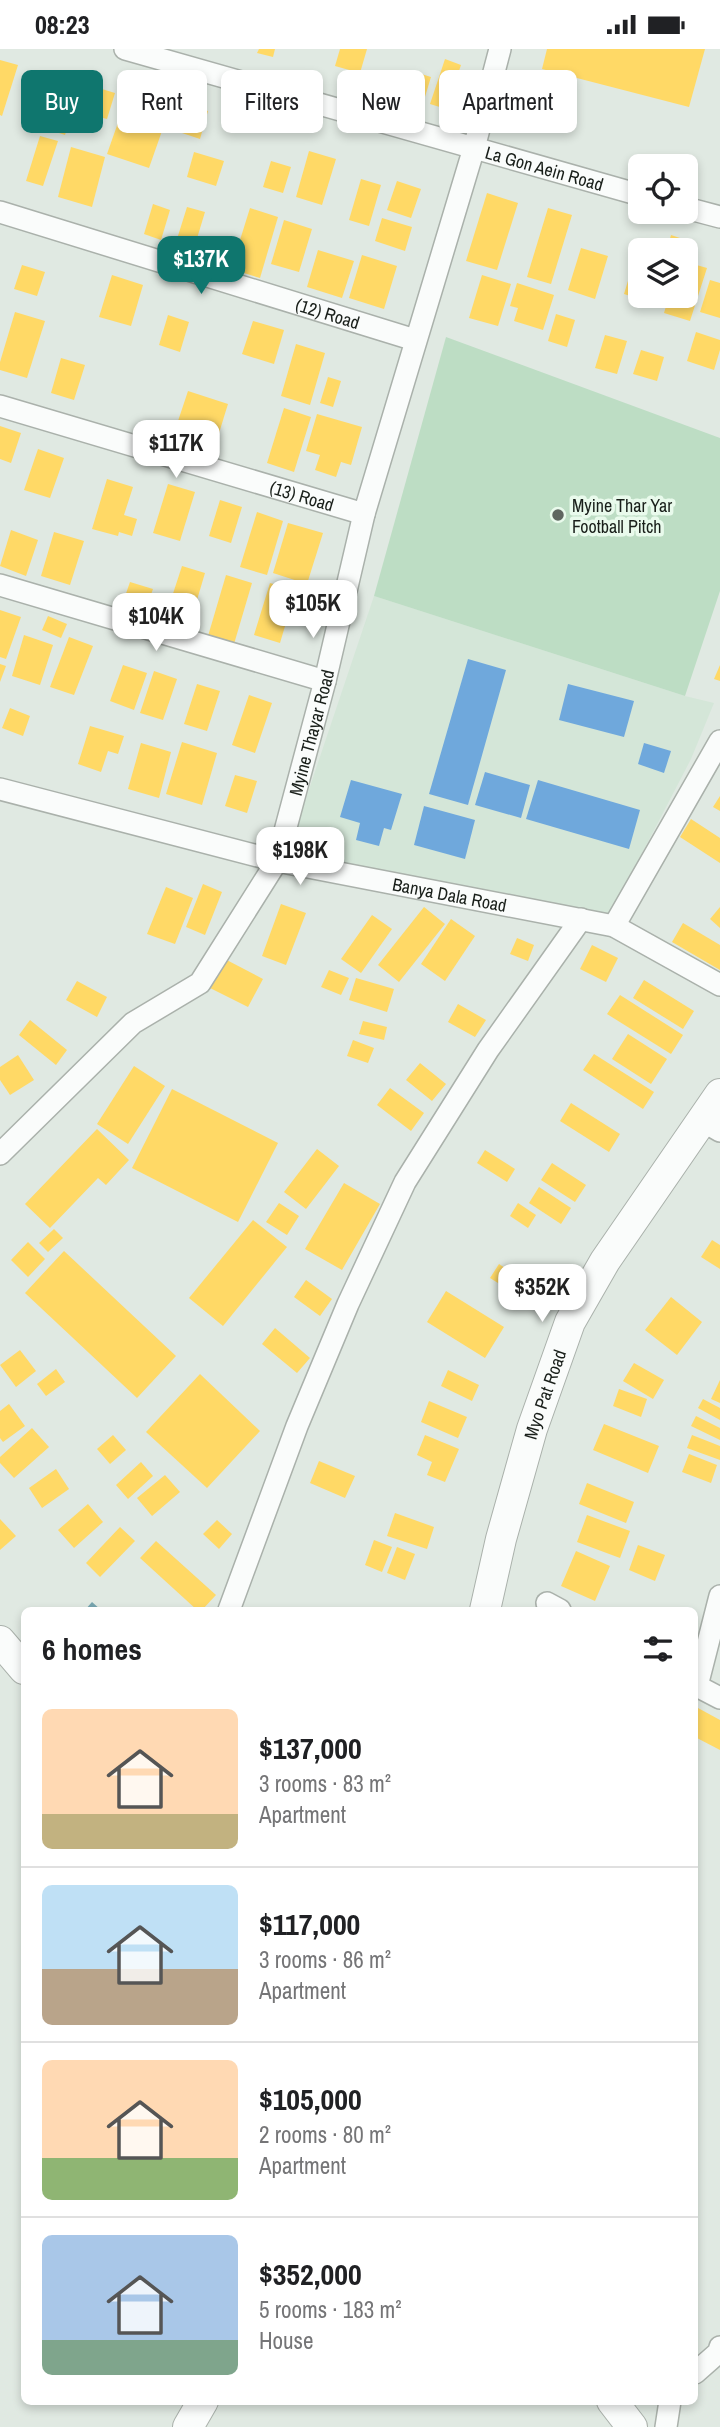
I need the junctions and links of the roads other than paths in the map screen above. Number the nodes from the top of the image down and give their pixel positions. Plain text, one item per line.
1 (125, 49) edge
2 (500, 49) edge
3 (474, 148) junction
4 (628, 192) edge
5 (698, 211) edge
6 (0, 212) edge
7 (720, 217) edge
8 (415, 340) junction
9 (0, 406) edge
10 (364, 514) junction
11 (0, 585) edge
12 (325, 681) junction
13 (720, 741) edge
14 (0, 789) edge
15 (277, 861) junction
16 (581, 919) junction
17 (614, 926) junction
18 (720, 985) edge
19 (720, 1094) edge
20 (711, 1125) edge
21 (0, 1154) edge
22 (720, 1596) edge
23 (230, 1607) edge
24 (486, 1607) edge
25 (0, 1641) edge
26 (21, 1666) edge
27 (698, 1678) edge
28 (698, 1686) edge
29 (720, 1697) edge
30 (720, 2347) edge
31 (698, 2370) edge
32 (201, 2405) edge
33 (615, 2405) edge
34 (669, 2405) edge
35 (188, 2427) edge
36 (632, 2427) edge
37 (666, 2427) edge

1 - 3 street, La Gon Aein Road
2 - 3 street, Myine Thayar Road
3 - 4 street, La Gon Aein Road
3 - 8 street, Myine Thayar Road
5 - 7 street
6 - 8 street, (12) Road
8 - 10 street, Myine Thayar Road
9 - 10 street, (13) Road
10 - 12 street, Myine Thayar Road
11 - 12 street
12 - 15 street, Myine Thayar Road
13 - 17 street
14 - 15 street, Banya Dala Road
15 - 16 street, Banya Dala Road
15 - 21 street, Myine Thayar Road
16 - 17 street, Banya Dala Road
16 - 23 street
17 - 18 street, Banya Dala Road
19 - 20 main road, Myo Pat Road
20 - 24 main road, Myo Pat Road
22 - 27 street
25 - 26 main road
28 - 29 street
30 - 31 street
32 - 35 main road
33 - 36 main road
34 - 37 street

